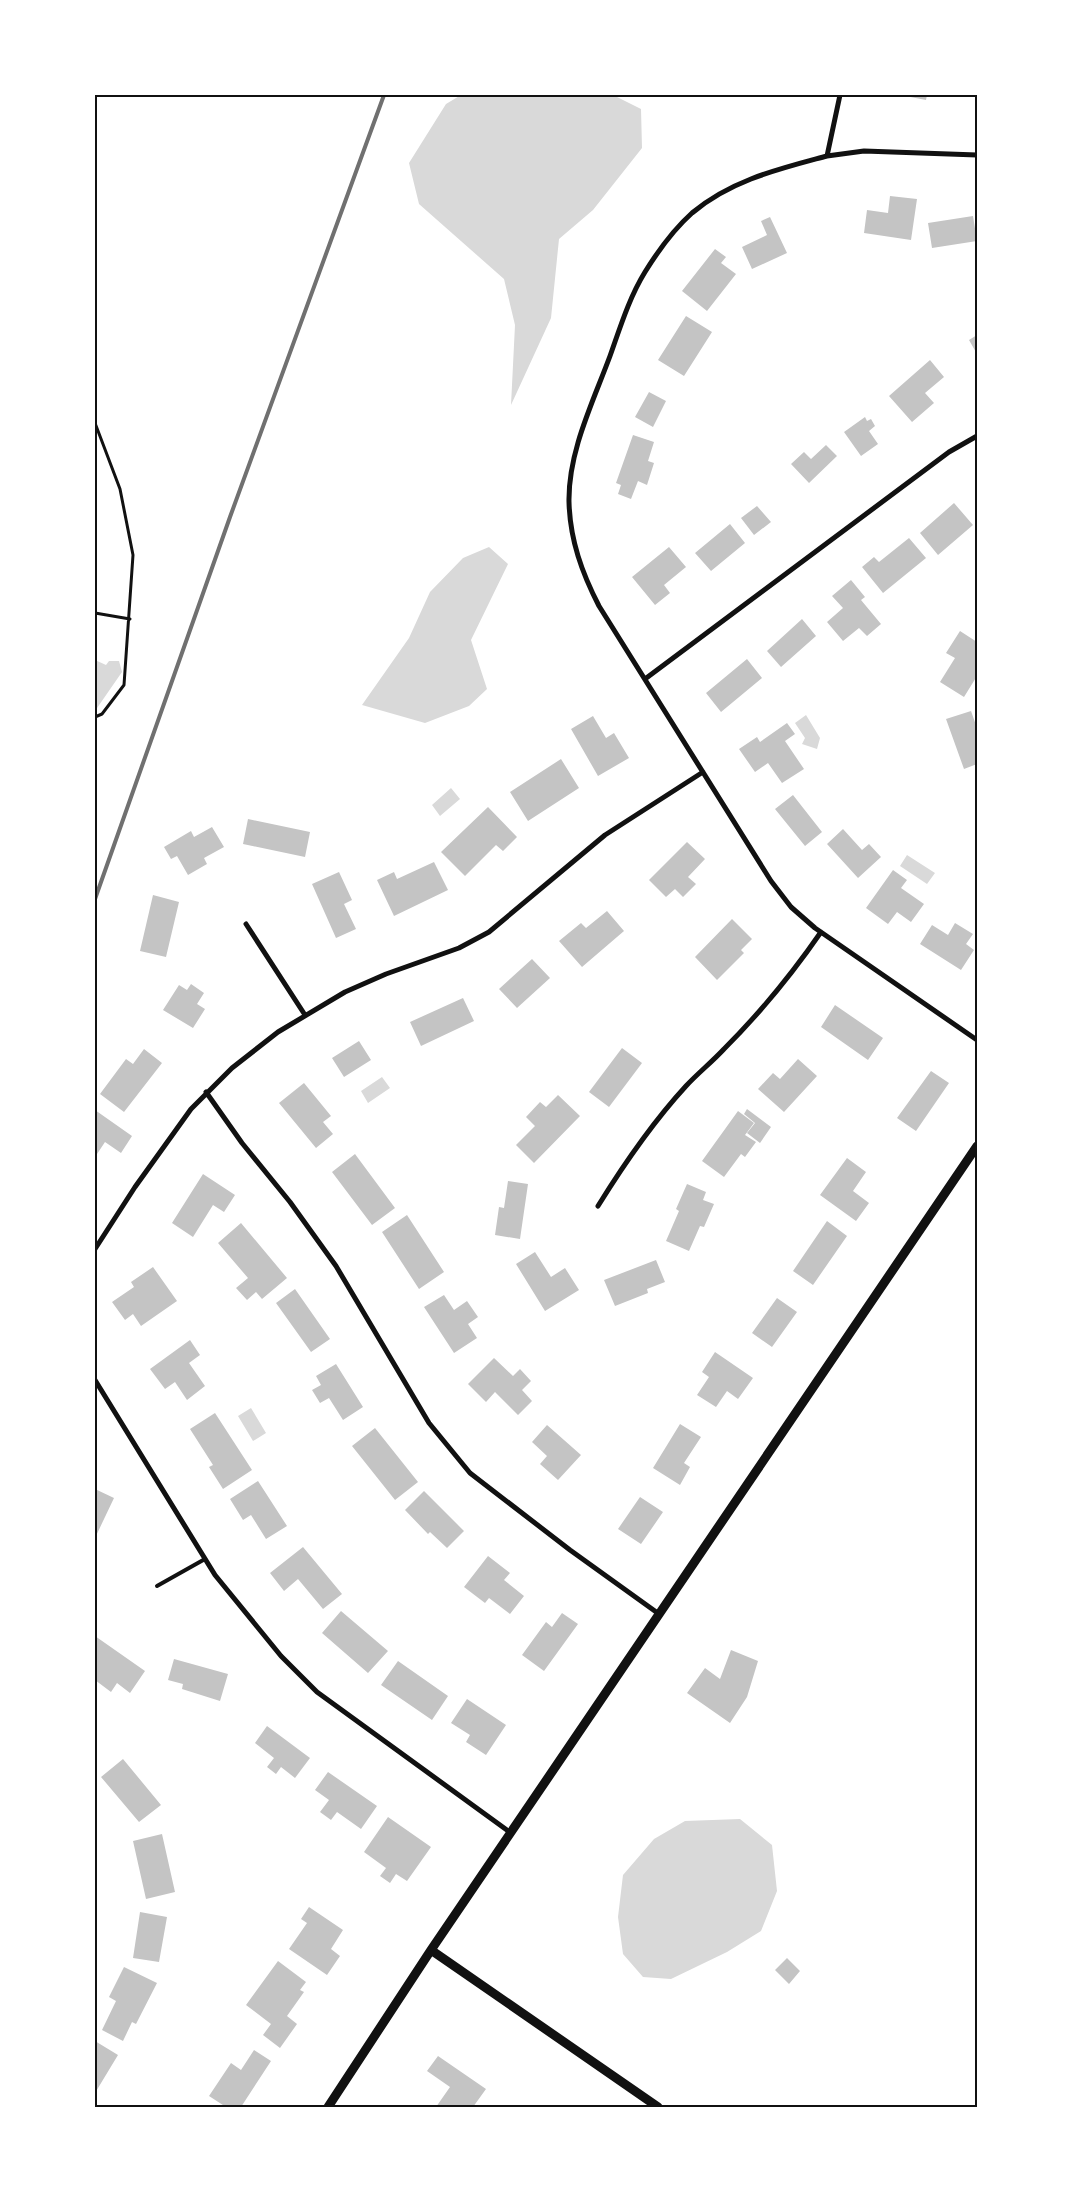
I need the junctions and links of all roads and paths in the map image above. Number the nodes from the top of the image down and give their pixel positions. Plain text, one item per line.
1 (840, 95) edge
2 (977, 155) edge
3 (827, 156) junction
4 (95, 423) edge
5 (977, 436) edge
6 (95, 614) edge
7 (130, 619) junction
8 (644, 679) junction
9 (95, 717) edge
10 (703, 772) junction
11 (246, 924) dead end
12 (821, 932) junction
13 (305, 1015) junction
14 (977, 1040) edge
15 (206, 1092) junction
16 (977, 1146) edge
17 (598, 1206) dead end
18 (95, 1248) edge
19 (95, 1380) edge
20 (205, 1559) junction
21 (157, 1586) dead end
22 (659, 1614) junction
23 (511, 1834) junction
24 (431, 1950) junction
25 (328, 2107) edge
26 (658, 2107) edge

1 - 3 street
2 - 3 street
3 - 8 street
4 - 7 path
5 - 8 street
6 - 7 path
7 - 9 path
8 - 10 street
10 - 12 street
10 - 13 street
11 - 13 street
12 - 14 street
12 - 17 street
13 - 15 street
15 - 18 street
15 - 22 street
16 - 22 street
19 - 20 street
20 - 21 lane
20 - 23 street
22 - 23 street
23 - 24 street
24 - 25 street
24 - 26 street

